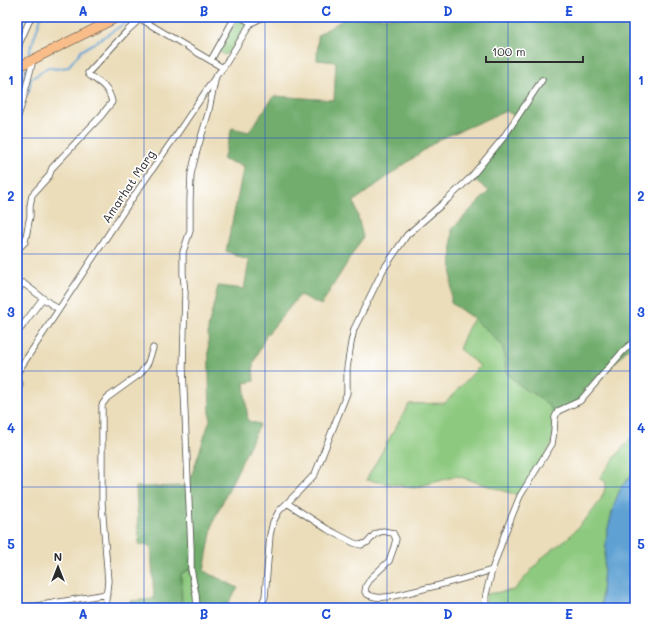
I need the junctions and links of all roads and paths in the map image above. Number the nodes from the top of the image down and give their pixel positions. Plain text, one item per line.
1 (31, 17) edge
2 (118, 17) edge
3 (235, 17) edge
4 (241, 17) edge
5 (263, 17) edge
6 (139, 18) edge
7 (251, 23) junction
8 (17, 50) edge
9 (32, 60) junction
10 (211, 60) junction
11 (19, 66) edge
12 (223, 68) junction
13 (216, 76) junction
14 (542, 80) dead end
15 (17, 97) edge
16 (17, 119) edge
17 (17, 250) edge
18 (17, 291) edge
19 (43, 298) junction
20 (59, 309) junction
21 (17, 322) edge
22 (22, 327) junction
23 (17, 333) edge
24 (635, 341) edge
25 (153, 348) dead end
26 (17, 373) edge
27 (17, 379) edge
28 (17, 392) edge
29 (287, 503) junction
30 (492, 570) junction
31 (107, 594) junction
32 (17, 607) edge
33 (105, 608) edge
34 (196, 608) edge
35 (260, 608) edge
36 (484, 608) edge

1 - 8 street
2 - 9 main road
3 - 10 street
4 - 7 street
5 - 7 street
6 - 10 street
6 - 17 street
7 - 12 street, Amarhat Marg
9 - 11 main road
9 - 16 street
10 - 12 street
11 - 15 street
12 - 13 street, Amarhat Marg
13 - 20 street, Amarhat Marg
13 - 34 street
14 - 29 street
18 - 19 street
19 - 20 street
19 - 22 street
20 - 26 street, Amarhat Marg
21 - 22 street
22 - 23 street
24 - 30 street
25 - 31 street
27 - 28 street
29 - 30 street
29 - 35 street
30 - 36 street
31 - 32 street
31 - 33 street

